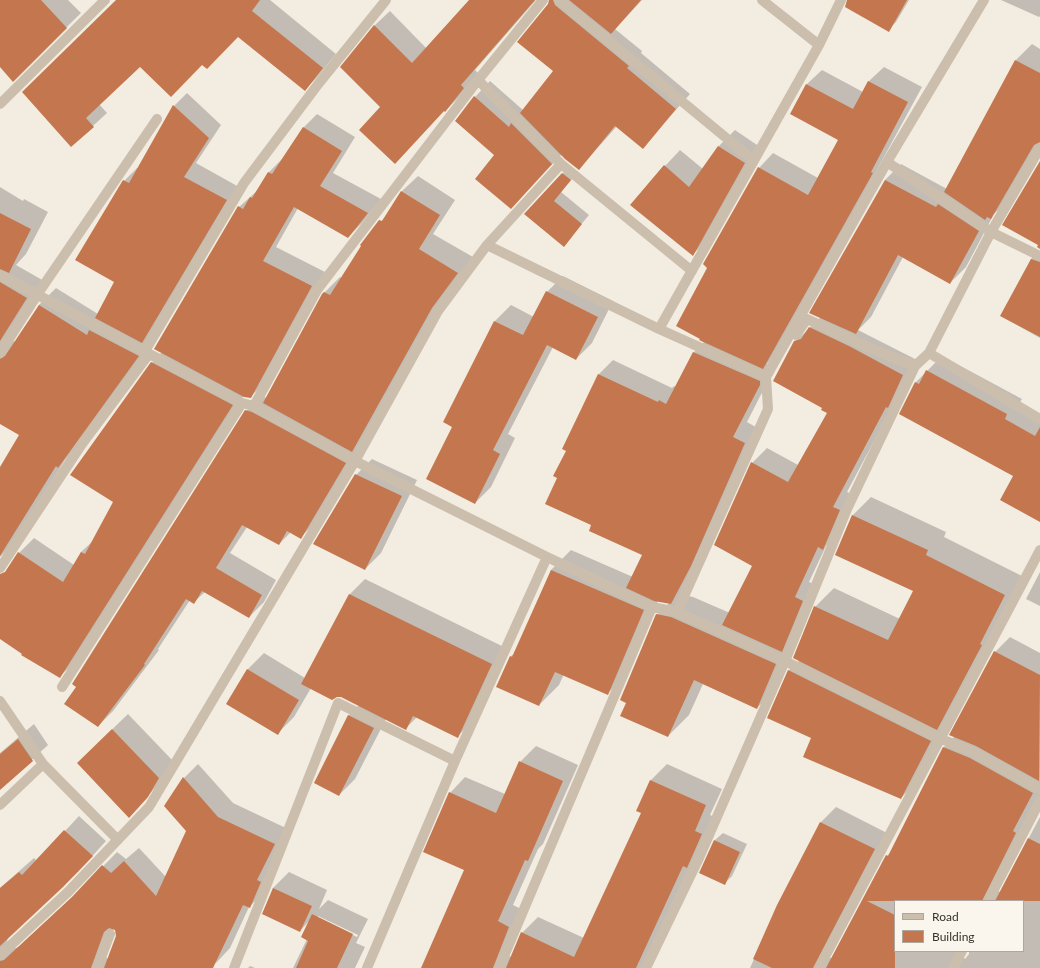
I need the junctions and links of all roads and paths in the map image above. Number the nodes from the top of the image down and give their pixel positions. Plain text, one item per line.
1 (105, 0) edge
2 (386, 0) edge
3 (543, 0) edge
4 (559, 0) edge
5 (762, 0) edge
6 (841, 0) edge
7 (984, 0) edge
8 (819, 45) junction
9 (478, 80) junction
10 (0, 104) edge
11 (157, 119) dead end
12 (1040, 148) edge
13 (754, 160) junction
14 (887, 162) junction
15 (561, 164) junction
16 (991, 232) junction
17 (487, 245) junction
18 (1040, 256) edge
19 (692, 271) junction
20 (0, 275) edge
21 (38, 295) junction
22 (659, 329) junction
23 (0, 353) edge
24 (147, 353) junction
25 (929, 354) junction
26 (915, 366) junction
27 (766, 377) junction
28 (242, 403) junction
29 (254, 406) junction
30 (1040, 419) edge
31 (355, 461) junction
32 (1040, 550) edge
33 (546, 557) junction
34 (0, 568) edge
35 (652, 607) junction
36 (677, 612) junction
37 (784, 661) junction
38 (62, 687) dead end
39 (0, 701) edge
40 (939, 738) junction
41 (455, 761) junction
42 (43, 764) junction
43 (1040, 790) edge
44 (1040, 801) edge
45 (0, 805) edge
46 (118, 840) junction
47 (989, 900) edge
48 (110, 934) dead end
49 (961, 952) edge
50 (0, 955) edge
51 (97, 968) edge
52 (234, 968) edge
53 (367, 968) edge
54 (499, 968) edge
55 (646, 968) edge
56 (819, 968) edge
57 (953, 968) edge

1 - 10 street
2 - 24 street
3 - 9 street
4 - 13 street
5 - 8 street
6 - 8 street
7 - 14 street
8 - 13 street
9 - 15 street
9 - 29 street
11 - 21 street
12 - 16 street
13 - 19 street
14 - 16 street
14 - 27 street
15 - 17 street
15 - 19 street
16 - 18 street
16 - 25 street
17 - 22 street
17 - 31 street
19 - 22 street
20 - 21 street
21 - 23 street
21 - 24 street
22 - 27 street
24 - 28 street
24 - 34 street
25 - 26 street
25 - 30 street
26 - 27 street
26 - 37 street
27 - 36 street
28 - 29 street
28 - 38 street
29 - 31 street
31 - 33 street
31 - 46 street
32 - 40 street
33 - 35 street
33 - 41 street
35 - 36 street
35 - 54 street
36 - 37 street
37 - 40 street
37 - 55 street
39 - 42 street
40 - 43 street
40 - 56 street
41 - 52 street
41 - 53 street
42 - 45 street
42 - 46 street
44 - 47 street
46 - 50 street
48 - 51 street
49 - 57 street

